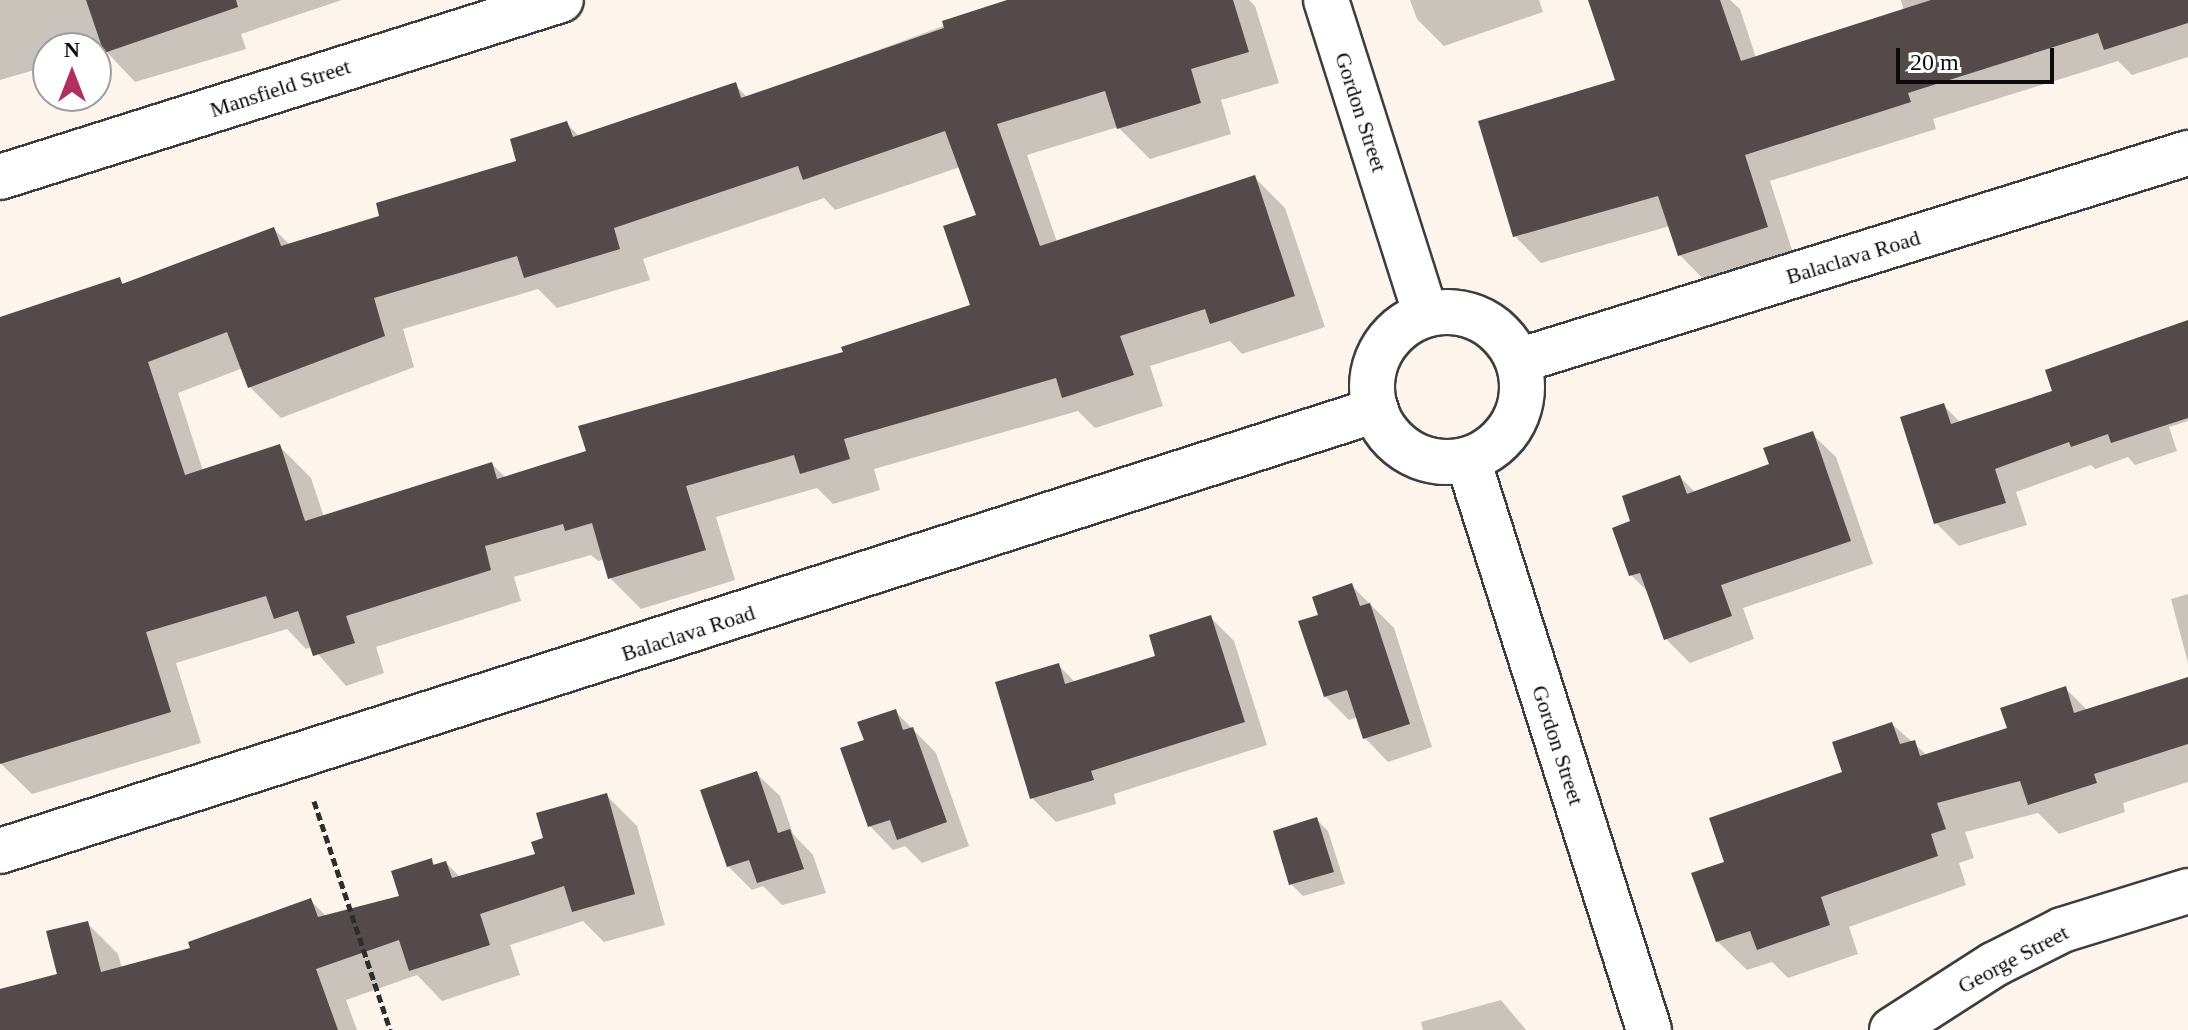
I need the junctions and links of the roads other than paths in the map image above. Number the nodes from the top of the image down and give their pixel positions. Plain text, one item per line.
1 (561, 0) edge
2 (1326, 0) edge
3 (2188, 153) edge
4 (0, 177) edge
5 (1426, 315) junction
6 (1518, 361) junction
7 (1376, 410) junction
8 (1468, 460) junction
9 (0, 851) edge
10 (2188, 891) edge
11 (1649, 1030) edge
12 (1892, 1030) edge

1 - 4 street, Mansfield Street
2 - 5 street, Gordon Street
3 - 6 street, Balaclava Road
5 - 6 street
5 - 7 street
6 - 8 street
7 - 8 street
7 - 9 street, Balaclava Road
8 - 11 street, Gordon Street
10 - 12 street, George Street

